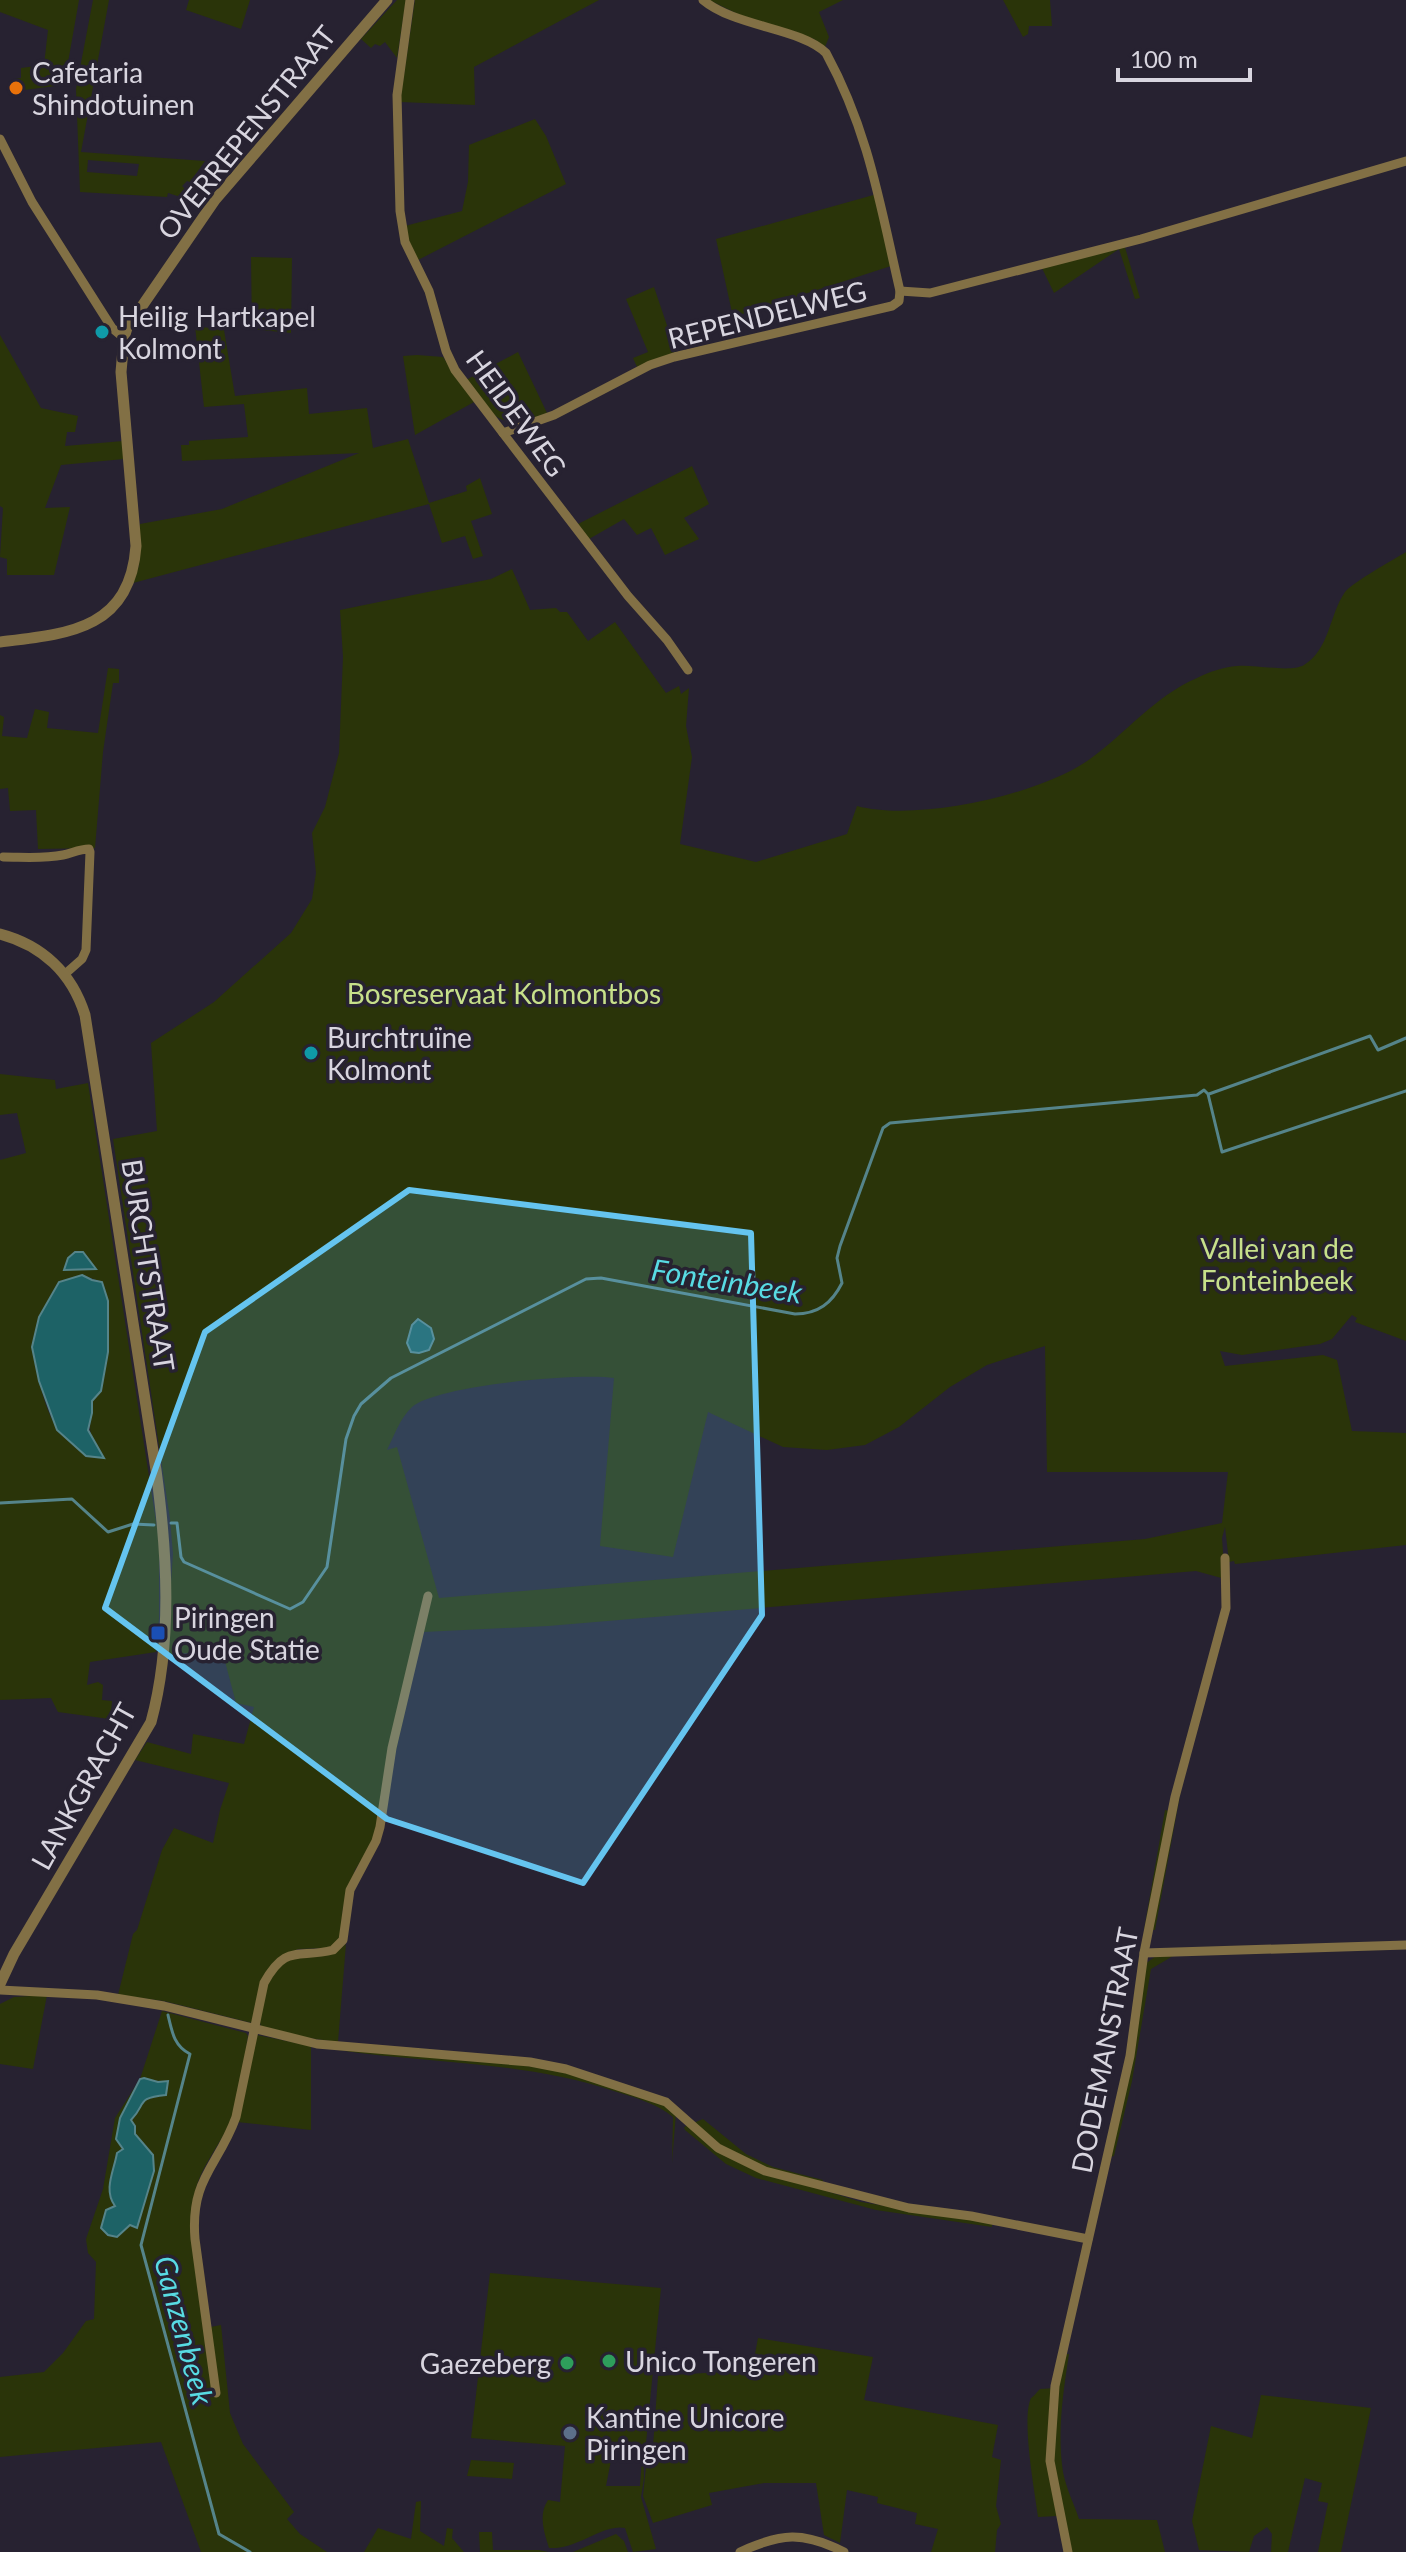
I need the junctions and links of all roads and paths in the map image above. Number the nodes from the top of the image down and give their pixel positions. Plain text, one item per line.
1 (387, 0) edge
2 (410, 0) edge
3 (703, 0) edge
4 (0, 139) edge
5 (1406, 161) edge
6 (900, 291) junction
7 (135, 313) junction
8 (179, 320) dead end
9 (124, 338) junction
10 (503, 433) junction
11 (0, 642) edge
12 (688, 670) dead end
13 (3, 857) dead end
14 (0, 934) edge
15 (65, 974) junction
16 (1225, 1558) dead end
17 (428, 1596) dead end
18 (162, 1647) joint
19 (1406, 1945) edge
20 (1144, 1953) junction
21 (0, 1987) edge
22 (254, 2029) junction
23 (1088, 2239) junction
24 (216, 2393) dead end
25 (740, 2552) edge
26 (844, 2552) edge
27 (1068, 2552) edge

1 - 7 street, OVERREPENSTRAAT
2 - 10 street, HEIDEWEG
3 - 6 street, REPENDELWEG
4 - 9 street
5 - 6 street
6 - 10 street, REPENDELWEG
7 - 8 street
7 - 9 street, OVERREPENSTRAAT
9 - 11 street
10 - 12 street, HEIDEWEG
13 - 15 street
14 - 15 street, BURCHTSTRAAT
15 - 18 street, BURCHTSTRAAT
16 - 20 street, DODEMANSTRAAT
17 - 22 street
18 - 21 street, LANKGRACHT
19 - 20 street
20 - 23 street, DODEMANSTRAAT
21 - 22 street
22 - 23 street
22 - 24 street
23 - 27 street, DODEMANSTRAAT
25 - 26 street

